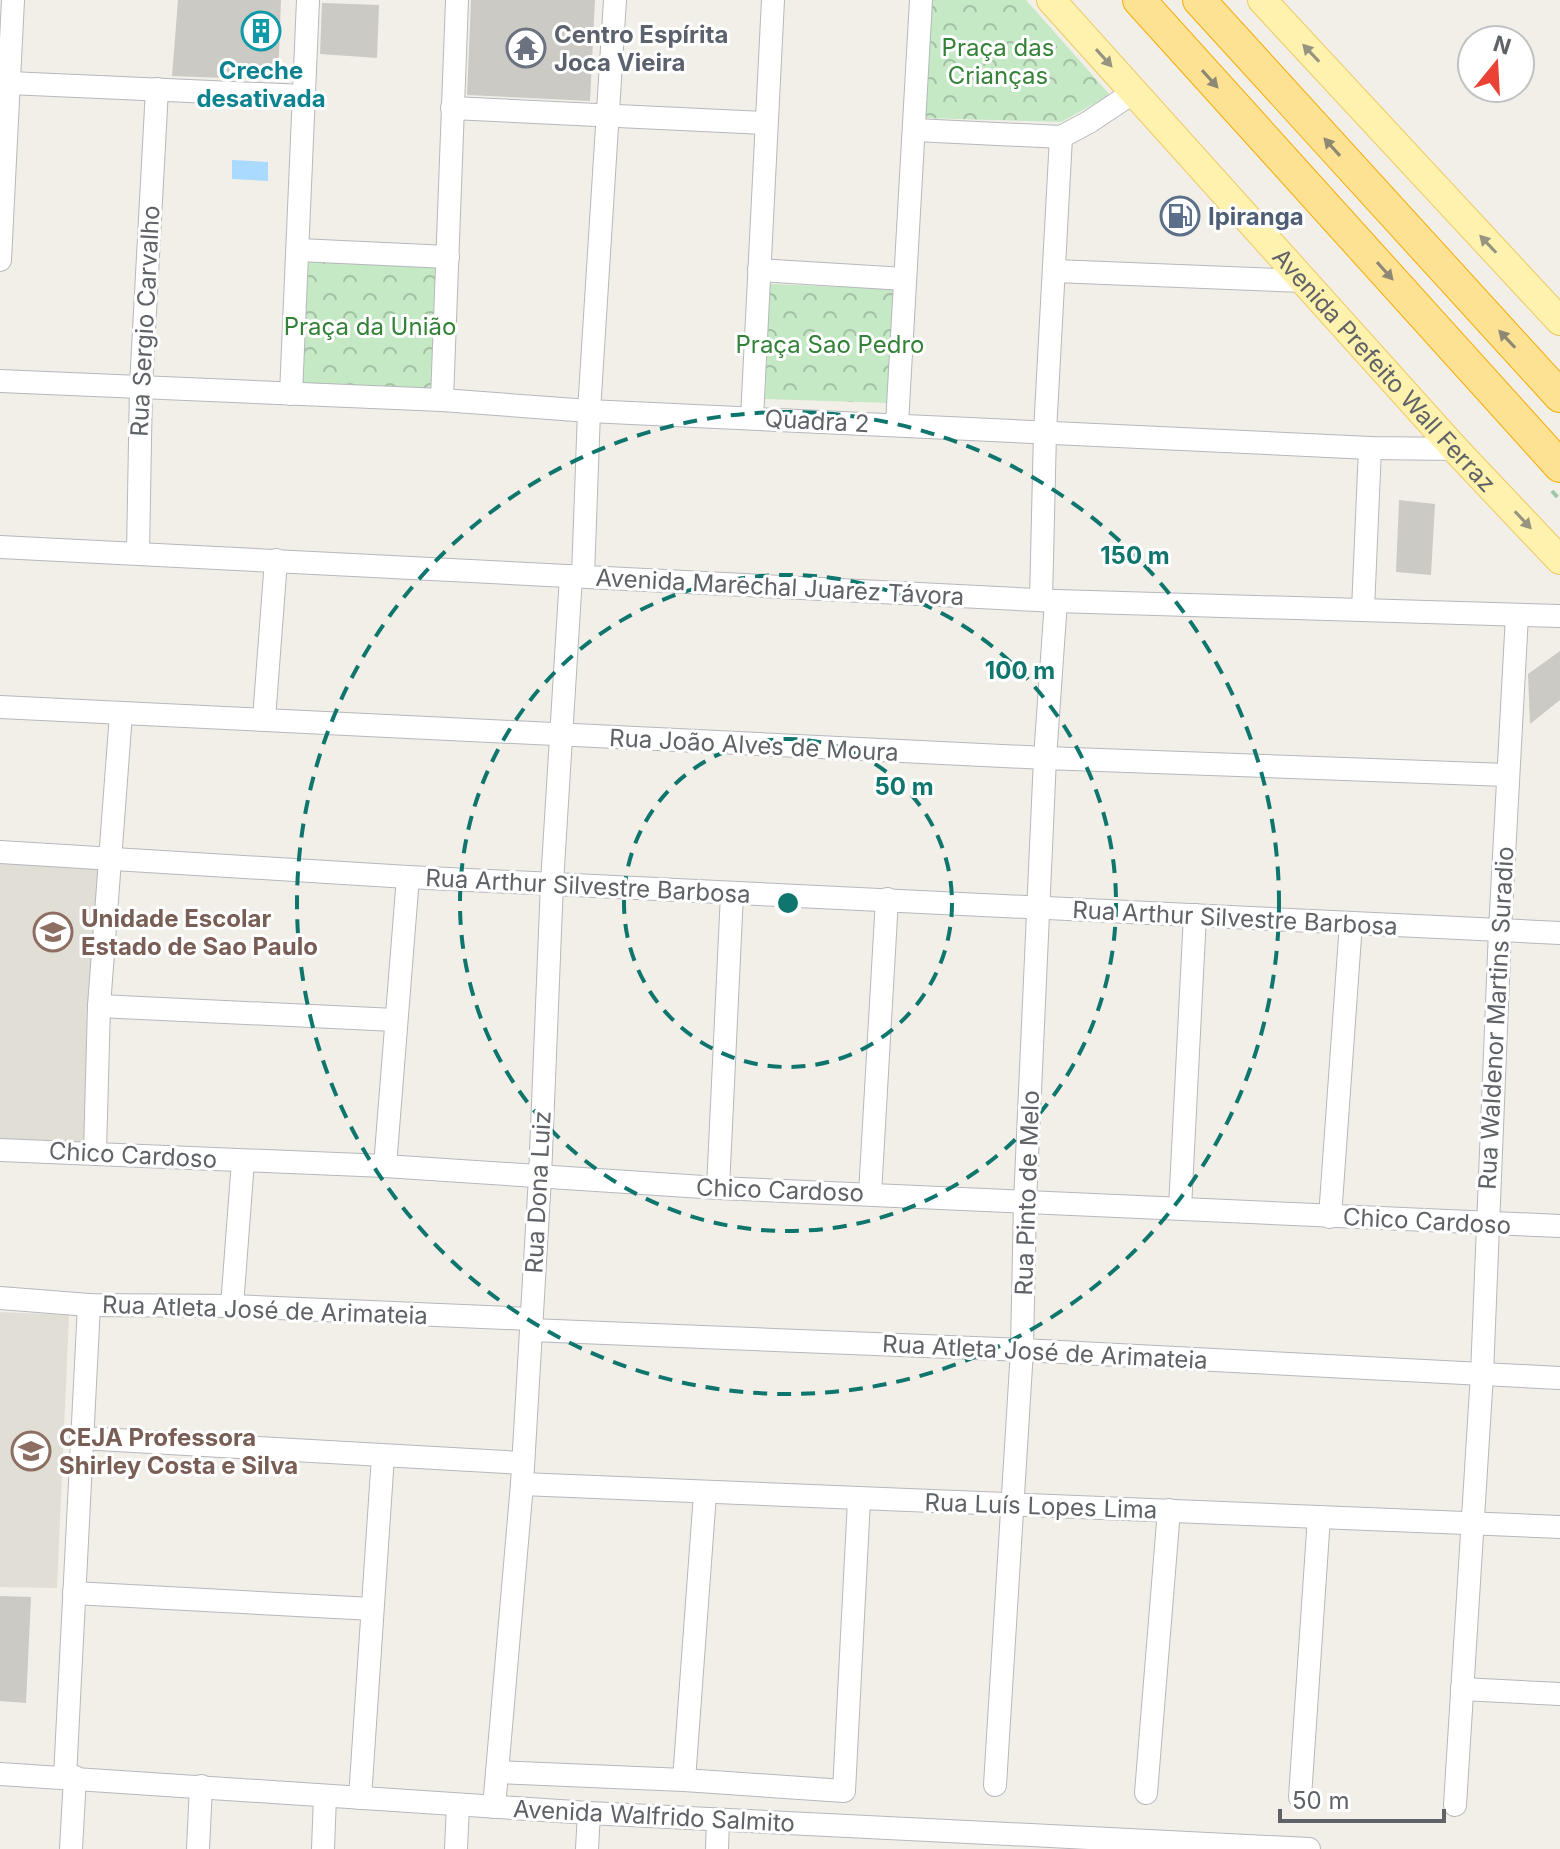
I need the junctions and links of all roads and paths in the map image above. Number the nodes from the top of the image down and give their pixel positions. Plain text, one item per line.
1 (13, 0) edge
2 (308, 0) edge
3 (457, 0) edge
4 (615, 0) edge
5 (773, 0) edge
6 (921, 0) edge
7 (1051, 0) edge
8 (1139, 0) edge
9 (1199, 0) edge
10 (1262, 0) edge
11 (9, 83) junction
12 (157, 89) junction
13 (1134, 92) junction
14 (303, 96) junction
15 (452, 108) junction
16 (606, 116) junction
17 (765, 123) junction
18 (915, 130) junction
19 (1061, 137) junction
20 (1, 237) edge
21 (299, 250) junction
22 (448, 257) junction
23 (0, 260) edge
24 (759, 270) junction
25 (1055, 271) junction
26 (905, 279) junction
27 (1304, 281) junction
28 (1560, 321) edge
29 (0, 381) edge
30 (141, 386) junction
31 (291, 394) junction
32 (1560, 396) edge
33 (442, 400) junction
34 (589, 411) junction
35 (752, 418) junction
36 (897, 424) junction
37 (1045, 432) junction
38 (1370, 448) junction
39 (1455, 449) junction
40 (1560, 466) edge
41 (0, 547) edge
42 (138, 553) junction
43 (276, 560) junction
44 (1560, 560) edge
45 (577, 576) junction
46 (1048, 601) junction
47 (1363, 610) junction
48 (1517, 615) junction
49 (1560, 616) edge
50 (0, 707) edge
51 (121, 714) junction
52 (264, 719) junction
53 (562, 735) junction
54 (1045, 758) junction
55 (1507, 775) junction
56 (0, 852) edge
57 (111, 858) junction
58 (408, 877) junction
59 (552, 883) junction
60 (732, 894) junction
61 (887, 899) junction
62 (1039, 908) junction
63 (1195, 915) junction
64 (1351, 923) junction
65 (1500, 930) junction
66 (1560, 933) edge
67 (99, 1006) junction
68 (395, 1020) junction
69 (0, 1150) edge
70 (95, 1152) junction
71 (243, 1161) junction
72 (385, 1166) junction
73 (540, 1177) junction
74 (718, 1188) junction
75 (870, 1194) junction
76 (1025, 1202) junction
77 (1180, 1208) junction
78 (1330, 1217) junction
79 (1487, 1224) junction
80 (1560, 1226) edge
81 (0, 1298) edge
82 (89, 1305) junction
83 (232, 1306) junction
84 (530, 1324) junction
85 (1022, 1350) junction
86 (1482, 1374) junction
87 (1560, 1378) edge
88 (81, 1438) junction
89 (383, 1456) junction
90 (522, 1474) junction
91 (705, 1494) junction
92 (859, 1500) junction
93 (1012, 1504) junction
94 (1169, 1510) junction
95 (1319, 1517) junction
96 (1473, 1523) junction
97 (1560, 1527) edge
98 (74, 1593) junction
99 (372, 1609) junction
100 (1462, 1689) junction
101 (1560, 1694) edge
102 (497, 1772) junction
103 (0, 1774) edge
104 (70, 1777) junction
105 (684, 1780) junction
106 (995, 1785) dead end
107 (201, 1786) junction
108 (1146, 1793) dead end
109 (325, 1796) junction
110 (1300, 1797) dead end
111 (360, 1798) junction
112 (458, 1805) junction
113 (1455, 1805) dead end
114 (494, 1807) junction
115 (589, 1813) junction
116 (718, 1819) junction
117 (850, 1838) edge
118 (982, 1841) edge
119 (1110, 1844) edge
120 (1239, 1847) edge
121 (71, 1849) edge
122 (198, 1849) edge
123 (323, 1849) edge
124 (456, 1849) edge
125 (587, 1849) edge
126 (717, 1849) edge
127 (1309, 1849) edge

1 - 11 street
2 - 14 street
3 - 15 street
4 - 16 street, Rua Dona Luiz
5 - 17 street
6 - 18 street
7 -> 13 main road, Avenida Prefeito Wall Ferraz
8 -> 40 highway
32 -> 9 highway
28 -> 10 main road
11 - 12 street
11 - 20 street
12 - 14 street
12 - 30 street, Rua Sergio Carvalho
13 - 19 street
13 - 27 main road, Avenida Prefeito Wall Ferraz
14 - 21 street
15 - 16 street
15 - 22 street
16 - 17 street
16 - 34 street, Rua Dona Luiz
17 - 24 street
18 - 19 street
18 - 26 street
19 - 25 street, Rua Pinto de Melo
20 - 23 street
21 - 22 street
21 - 31 street
22 - 33 street
24 - 26 street
24 - 35 street
25 - 27 street
25 - 37 street, Rua Pinto de Melo
26 - 36 street
27 - 39 main road, Avenida Prefeito Wall Ferraz
29 - 30 street, Quadra 2
30 - 31 street, Quadra 2
30 - 42 street, Rua Sergio Carvalho
31 - 33 street, Quadra 2
33 - 34 street, Quadra 2
34 - 35 street, Quadra 2
34 - 45 street, Rua Dona Luiz
35 - 36 street, Quadra 2
36 - 37 street, Quadra 2
37 - 38 street, Quadra 2
37 - 46 street, Rua Pinto de Melo
38 - 39 street, Quadra 2
38 - 47 street
39 -> 44 main road, Avenida Prefeito Wall Ferraz
41 - 42 street, Avenida Marechal Juarez Távora
42 - 43 street, Avenida Marechal Juarez Távora
43 - 45 street, Avenida Marechal Juarez Távora
43 - 52 street
45 - 46 street, Avenida Marechal Juarez Távora
45 - 53 street, Rua Dona Luiz
46 - 47 street, Avenida Marechal Juarez Távora
46 - 54 street, Rua Pinto de Melo
47 - 48 street, Avenida Marechal Juarez Távora
48 - 49 street, Avenida Marechal Juarez Távora
48 - 55 street, Rua Waldenor Martins Suradio
50 - 51 street, Rua João Alves de Moura
51 - 52 street, Rua João Alves de Moura
51 - 57 street
52 - 53 street, Rua João Alves de Moura
53 - 54 street, Rua João Alves de Moura
53 - 59 street, Rua Dona Luiz
54 - 55 street, Rua João Alves de Moura
54 - 62 street, Rua Pinto de Melo
55 - 65 street, Rua Waldenor Martins Suradio
56 - 57 street, Rua Arthur Silvestre Barbosa
57 - 58 street, Rua Arthur Silvestre Barbosa
57 - 67 street
58 - 59 street, Rua Arthur Silvestre Barbosa
58 - 68 street
59 - 60 street, Rua Arthur Silvestre Barbosa
59 - 73 street, Rua Dona Luiz
60 - 61 street, Rua Arthur Silvestre Barbosa
60 - 74 street
61 - 62 street, Rua Arthur Silvestre Barbosa
61 - 75 street
62 - 63 street, Rua Arthur Silvestre Barbosa
62 - 76 street, Rua Pinto de Melo
63 - 64 street, Rua Arthur Silvestre Barbosa
63 - 77 street
64 - 65 street, Rua Arthur Silvestre Barbosa
64 - 78 street
65 - 66 street, Rua Arthur Silvestre Barbosa
65 - 79 street, Rua Waldenor Martins Suradio
67 - 68 street
67 - 70 street
68 - 72 street
69 - 70 street, Chico Cardoso
70 - 71 street, Chico Cardoso
71 - 72 street, Chico Cardoso
71 - 83 street
72 - 73 street, Chico Cardoso
73 - 74 street, Chico Cardoso
73 - 84 street, Rua Dona Luiz
74 - 75 street, Chico Cardoso
75 - 76 street, Chico Cardoso
76 - 77 street, Chico Cardoso
76 - 85 street, Rua Pinto de Melo
77 - 78 street, Chico Cardoso
78 - 79 street, Chico Cardoso
79 - 80 street, Chico Cardoso
79 - 86 street, Rua Waldenor Martins Suradio
81 - 82 street, Rua Atleta José de Arimateia
82 - 83 street, Rua Atleta José de Arimateia
82 - 88 street
83 - 84 street, Rua Atleta José de Arimateia
84 - 85 street, Rua Atleta José de Arimateia
84 - 90 street, Rua Dona Luiz
85 - 86 street, Rua Atleta José de Arimateia
85 - 93 street, Rua Pinto de Melo
86 - 87 street, Rua Atleta José de Arimateia
86 - 96 street, Rua Waldenor Martins Suradio
88 - 89 street, Rua Luís Lopes Lima
88 - 98 street
89 - 90 street, Rua Luís Lopes Lima
89 - 99 street
90 - 91 street, Rua Luís Lopes Lima
90 - 102 street, Rua Dona Luiz
91 - 92 street, Rua Luís Lopes Lima
91 - 105 street
92 - 93 street, Rua Luís Lopes Lima
92 - 105 street
93 - 94 street, Rua Luís Lopes Lima
93 - 106 street, Rua Pinto de Melo
94 - 95 street, Rua Luís Lopes Lima
94 - 108 street
95 - 96 street, Rua Luís Lopes Lima
95 - 110 street
96 - 97 street, Rua Luís Lopes Lima
96 - 100 street, Rua Waldenor Martins Suradio
98 - 99 street
98 - 104 street
99 - 111 street
100 - 101 street
100 - 113 street, Rua Waldenor Martins Suradio
102 - 105 street
102 - 114 street, Rua Dona Luiz
103 - 104 street, Avenida Walfrido Salmito
104 - 107 street, Avenida Walfrido Salmito
104 - 121 street
107 - 109 street, Avenida Walfrido Salmito
107 - 122 street
109 - 111 street, Avenida Walfrido Salmito
109 - 123 street
111 - 112 street, Avenida Walfrido Salmito
112 - 114 street, Avenida Walfrido Salmito
112 - 124 street
114 - 115 street, Avenida Walfrido Salmito
115 - 116 street, Avenida Walfrido Salmito
115 - 125 street
116 - 117 street, Avenida Walfrido Salmito
116 - 126 street
117 - 118 street, Avenida Walfrido Salmito
118 - 119 street, Avenida Walfrido Salmito
119 - 120 street, Avenida Walfrido Salmito
120 - 127 street, Avenida Walfrido Salmito

